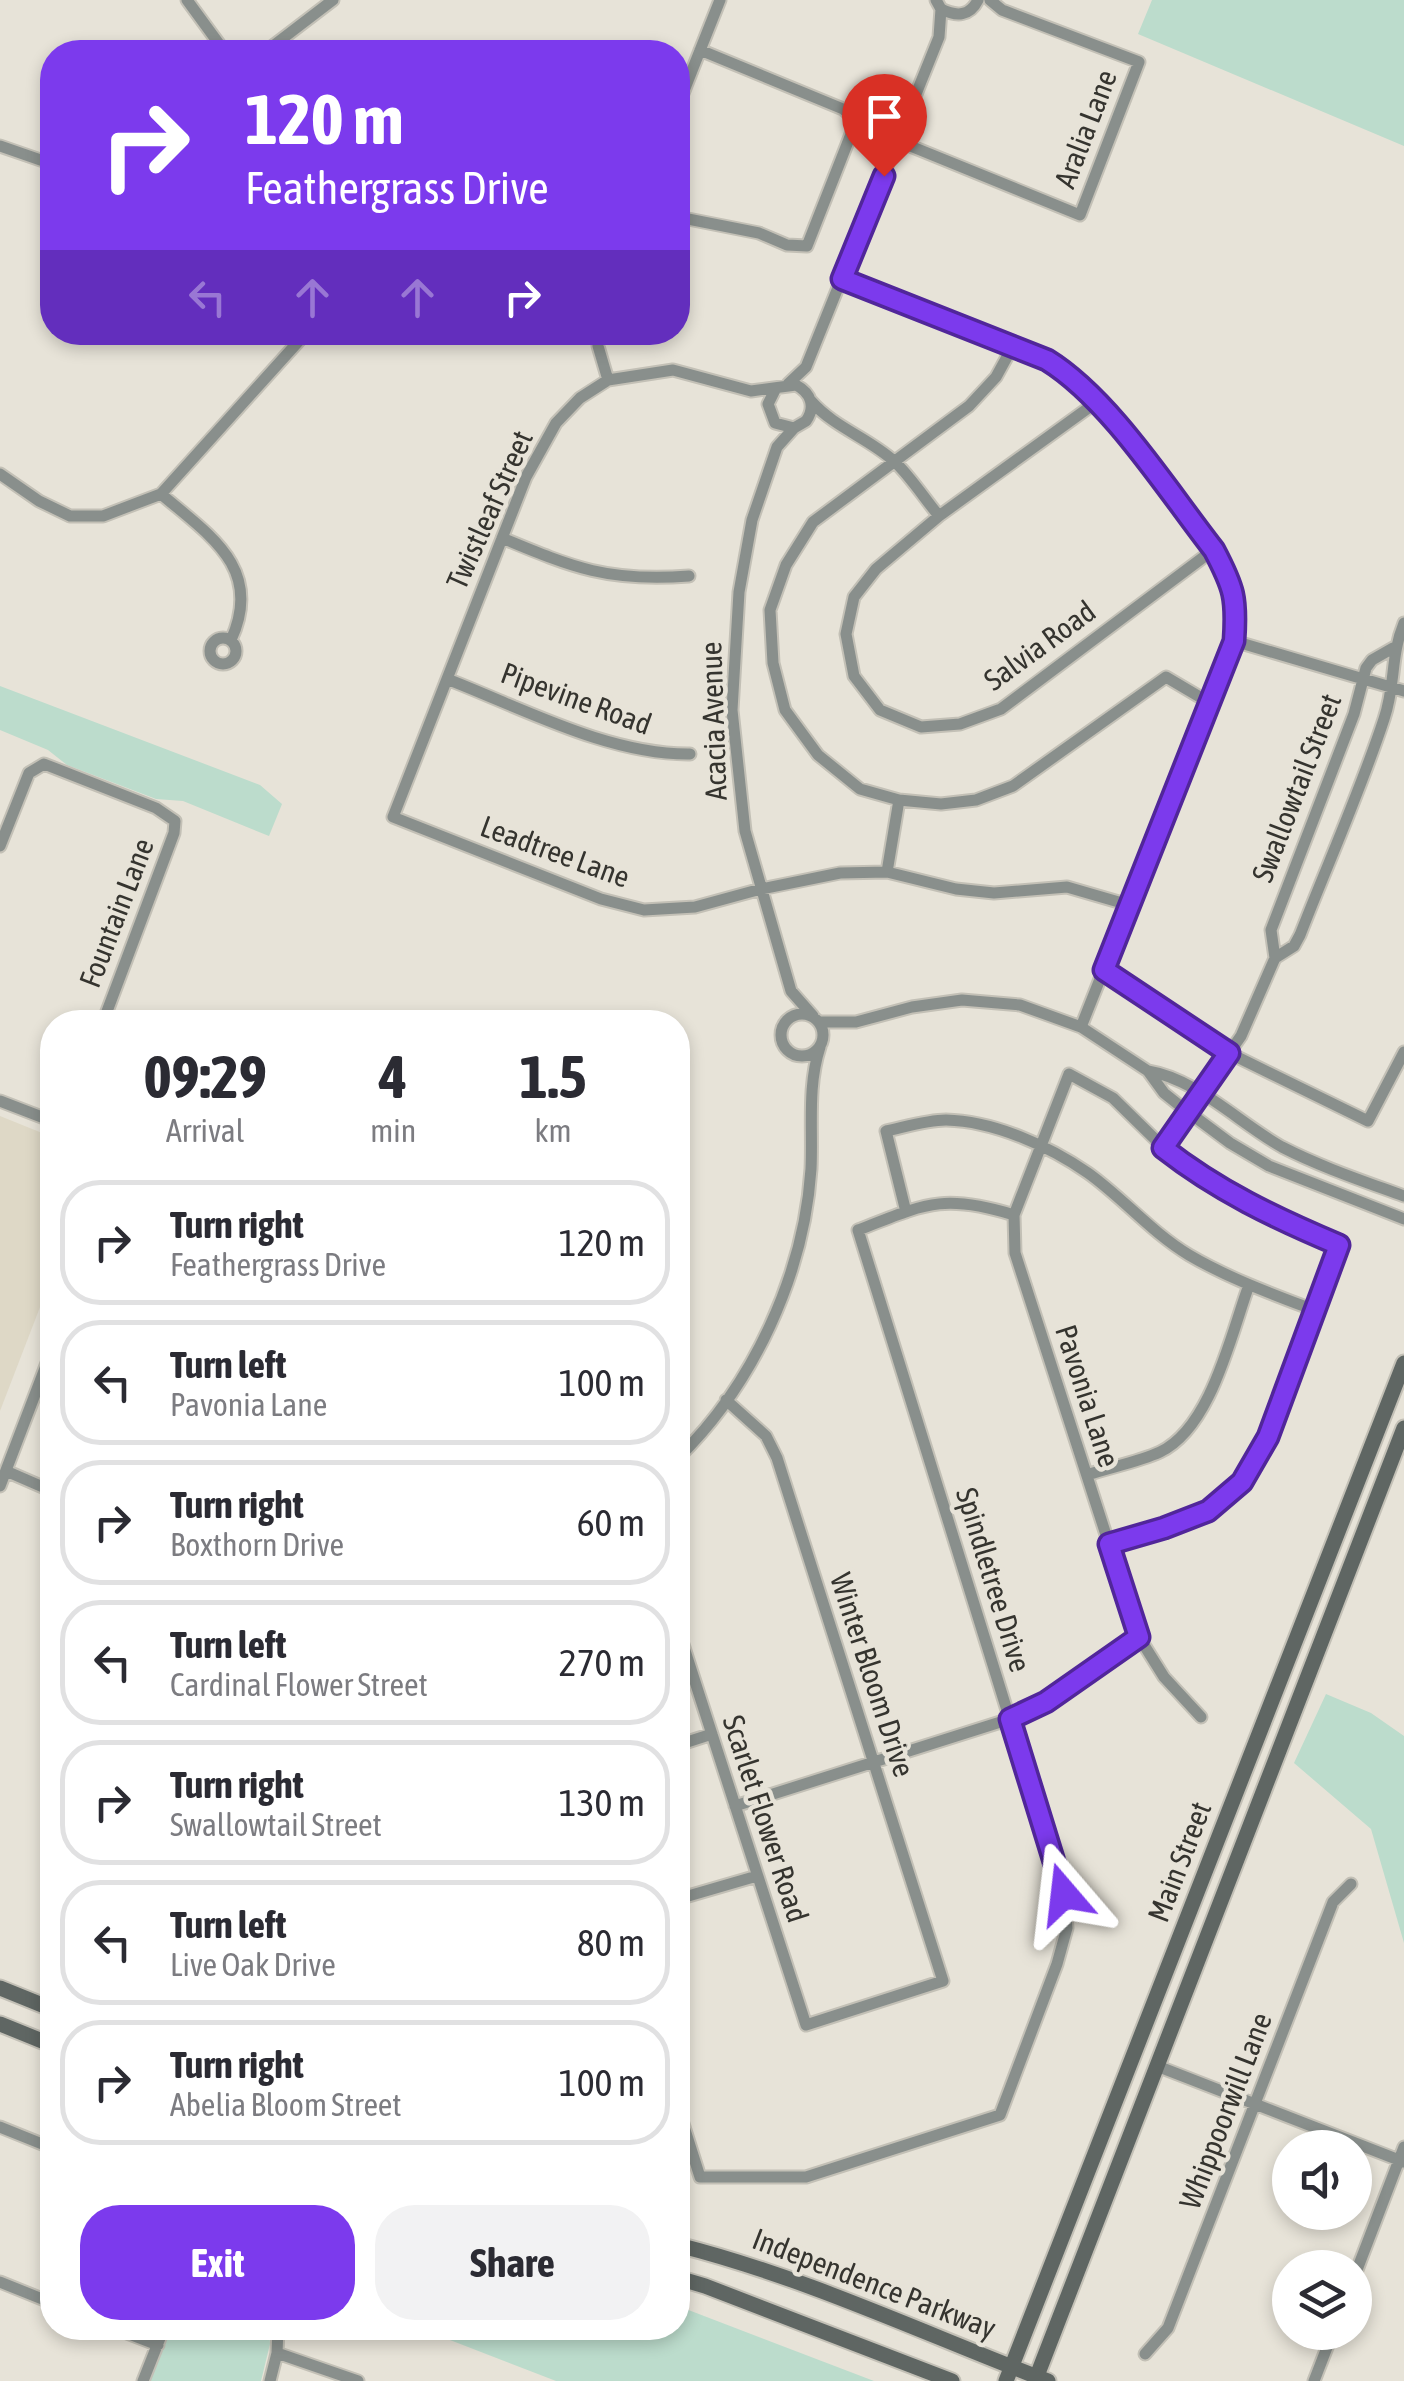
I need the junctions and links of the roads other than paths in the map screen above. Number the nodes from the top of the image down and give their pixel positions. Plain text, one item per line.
1 (188, 0) edge
2 (333, 0) edge
3 (720, 0) edge
4 (978, 0) edge
5 (990, 0) edge
6 (939, 5) edge
7 (1002, 10) junction
8 (965, 13) junction
9 (939, 38) junction
10 (216, 40) edge
11 (281, 40) edge
12 (700, 50) junction
13 (690, 75) edge
14 (898, 141) junction
15 (0, 146) edge
16 (40, 160) edge
17 (690, 219) edge
18 (842, 279) junction
19 (295, 345) edge
20 (598, 345) edge
21 (1013, 346) junction
22 (806, 367) junction
23 (608, 380) junction
24 (788, 384) junction
25 (774, 390) junction
26 (750, 391) junction
27 (810, 397) junction
28 (1098, 401) junction
29 (768, 411) junction
30 (828, 420) junction
31 (775, 423) junction
32 (798, 427) junction
33 (777, 447) junction
34 (894, 462) junction
35 (0, 474) edge
36 (161, 494) junction
37 (939, 516) junction
38 (502, 538) junction
39 (1214, 550) junction
40 (688, 576) dead end
41 (1404, 622) edge
42 (230, 640) dead end
43 (1234, 641) junction
44 (1393, 648) junction
45 (447, 679) junction
46 (1364, 680) junction
47 (1398, 689) edge
48 (1210, 703) junction
49 (690, 754) dead end
50 (899, 800) junction
51 (393, 817) joint
52 (0, 846) edge
53 (886, 872) junction
54 (761, 889) junction
55 (1130, 905) junction
56 (1275, 958) junction
57 (1104, 970) junction
58 (791, 991) junction
59 (107, 1010) edge
60 (816, 1019) junction
61 (856, 1022) junction
62 (784, 1025) junction
63 (1081, 1028) junction
64 (821, 1043) junction
65 (1404, 1052) edge
66 (1229, 1053) junction
67 (798, 1058) junction
68 (1148, 1071) junction
69 (811, 1082) junction
70 (1200, 1094) junction
71 (0, 1100) edge
72 (1188, 1112) junction
73 (40, 1116) edge
74 (1041, 1146) junction
75 (1163, 1148) junction
76 (1404, 1196) edge
77 (906, 1212) junction
78 (1014, 1216) junction
79 (1404, 1220) edge
80 (1249, 1285) junction
81 (1314, 1310) junction
82 (1404, 1363) edge
83 (40, 1382) edge
84 (726, 1400) junction
85 (1404, 1428) edge
86 (690, 1446) edge
87 (6, 1471) junction
88 (1087, 1475) junction
89 (40, 1485) edge
90 (0, 1486) edge
91 (1109, 1544) junction
92 (1139, 1637) junction
93 (690, 1666) edge
94 (1201, 1717) dead end
95 (1010, 1719) junction
96 (712, 1734) junction
97 (690, 1741) edge
98 (874, 1762) junction
99 (735, 1806) junction
100 (757, 1876) junction
101 (1351, 1884) dead end
102 (690, 1896) edge
103 (0, 1988) edge
104 (40, 2004) edge
105 (0, 2024) edge
106 (806, 2025) joint
107 (40, 2040) edge
108 (1157, 2066) junction
109 (1255, 2104) junction
110 (0, 2127) edge
111 (40, 2143) edge
112 (690, 2146) edge
113 (1402, 2156) edge
114 (690, 2247) edge
115 (1365, 2250) edge
116 (0, 2282) edge
117 (690, 2282) edge
118 (40, 2298) edge
119 (145, 2340) edge
120 (160, 2340) edge
121 (278, 2340) edge
122 (158, 2345) junction
123 (1326, 2350) edge
124 (277, 2353) junction
125 (1145, 2354) dead end
126 (1008, 2374) edge
127 (1040, 2380) edge
128 (143, 2381) edge
129 (270, 2381) edge
130 (358, 2381) edge
131 (952, 2381) edge
132 (1314, 2381) edge

1 - 10 street
2 - 11 street
3 - 12 street
4 - 8 street
5 - 7 street
6 - 8 street
6 - 9 street
7 - 8 street
7 - 14 street, Aralia Lane
8 - 9 street
9 - 14 street
12 - 13 street
12 - 17 street
14 - 18 street
15 - 16 street
18 - 21 street
18 - 22 street
19 - 36 street
20 - 23 street
21 - 28 street
21 - 34 street
22 - 24 street
22 - 27 street
23 - 26 street, Twistleaf Street
23 - 38 street, Twistleaf Street
24 - 25 street
24 - 27 street
25 - 26 street, Twistleaf Street
25 - 29 street
26 - 29 street
27 - 30 street
27 - 32 street
28 - 37 street, Salvia Road
28 - 39 street
29 - 31 street
30 - 32 street
30 - 34 street
31 - 32 street
31 - 33 street, Acacia Avenue
32 - 33 street, Acacia Avenue
33 - 54 street, Acacia Avenue
34 - 37 street
34 - 50 street
35 - 36 street
36 - 42 street
37 - 39 street, Salvia Road
38 - 40 street
38 - 45 street, Twistleaf Street
39 - 43 street
41 - 44 street, Swallowtail Street
43 - 46 street
43 - 48 street
44 - 46 street, Swallowtail Street
44 - 47 street, Swallowtail Street
45 - 49 street, Pipevine Road
45 - 51 street, Twistleaf Street
46 - 47 street
46 - 56 street, Swallowtail Street
47 - 56 street, Swallowtail Street
48 - 50 street
48 - 55 street
50 - 53 street
51 - 54 street, Leadtree Lane
52 - 59 street, Fountain Lane
53 - 54 street, Leadtree Lane
53 - 55 street, Leadtree Lane
54 - 58 street, Acacia Avenue
55 - 57 street
56 - 66 street, Swallowtail Street
57 - 63 street
57 - 66 street
58 - 60 street
58 - 62 street
60 - 61 street
60 - 62 street
60 - 64 street
61 - 63 street
61 - 64 street
62 - 67 street
63 - 68 street
64 - 67 street
64 - 69 street
65 - 66 street
66 - 70 street, Swallowtail Street
67 - 69 street
68 - 70 street
68 - 72 street
69 - 84 street
70 - 72 street, Swallowtail Street
70 - 76 street
71 - 73 street
72 - 75 street, Swallowtail Street
72 - 79 street
74 - 75 street, Pavonia Lane
74 - 77 street
74 - 78 street, Pavonia Lane
74 - 80 street
75 - 81 street
77 - 78 street
77 - 95 street, Spindletree Drive
78 - 88 street, Pavonia Lane
80 - 81 street
80 - 88 street
81 - 91 street
82 - 126 main road, Main Street
83 - 87 street
84 - 86 street
84 - 98 street, Winter Bloom Drive
85 - 108 main road, Main Street
87 - 89 street
87 - 90 street
88 - 91 street, Pavonia Lane
91 - 92 street, Pavonia Lane
92 - 94 street, Pavonia Lane
92 - 95 street
93 - 96 street, Scarlet Flower Road
95 - 98 street
95 - 112 street, Spindletree Drive
96 - 97 street
96 - 99 street, Scarlet Flower Road
98 - 99 street
98 - 106 street, Winter Bloom Drive
99 - 100 street, Scarlet Flower Road
100 - 102 street
100 - 106 street, Scarlet Flower Road
101 - 109 street, Whippoorwill Lane
103 - 104 main road
105 - 107 main road
108 - 109 street
108 - 127 main road, Main Street
109 - 113 street
109 - 125 street, Whippoorwill Lane
110 - 111 street
113 - 115 street
114 - 126 main road, Independence Parkway
116 - 118 street
117 - 131 main road, Independence Parkway
119 - 122 street
120 - 122 street
121 - 124 street
122 - 128 street
123 - 132 street
124 - 129 street
124 - 130 street
126 - 127 main road, Independence Parkway

